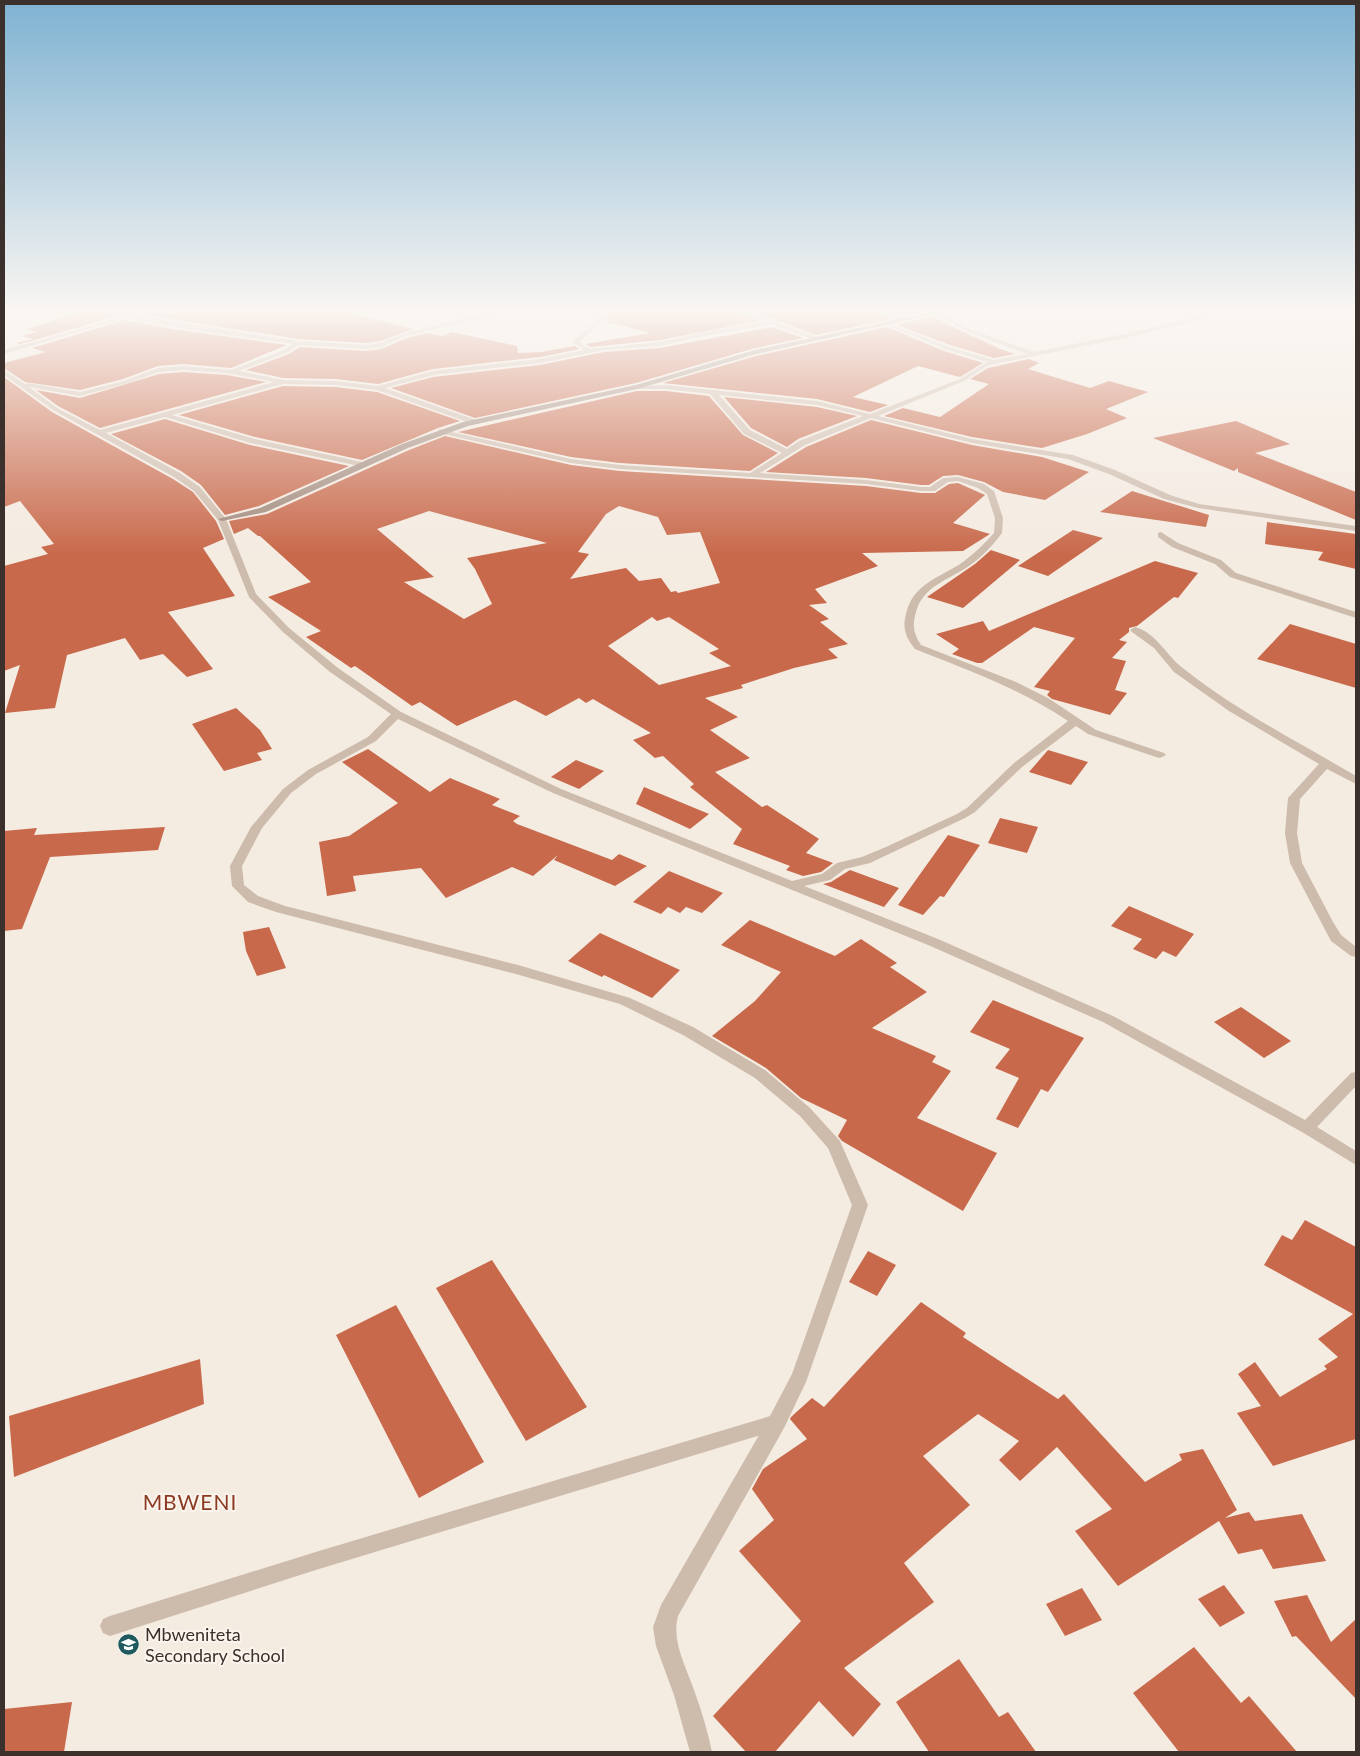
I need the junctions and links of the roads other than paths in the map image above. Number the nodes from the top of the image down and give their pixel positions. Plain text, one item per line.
1 (31, 391) edge
2 (54, 391) edge
3 (92, 391) edge
4 (249, 391) edge
5 (386, 391) edge
6 (619, 391) edge
7 (711, 391) joint
8 (935, 391) edge
9 (162, 414) junction
10 (873, 416) junction
11 (473, 422) junction
12 (442, 431) junction
13 (99, 433) junction
14 (786, 452) junction
15 (364, 465) junction
16 (750, 476) junction
17 (222, 519) junction
18 (1356, 528) edge
19 (1161, 535) dead end
20 (1356, 615) edge
21 (1136, 630) dead end
22 (397, 714) junction
23 (1074, 722) junction
24 (1160, 755) dead end
25 (1325, 764) junction
26 (1356, 781) edge
27 (790, 885) junction
28 (1356, 954) edge
29 (1356, 1077) edge
30 (1308, 1128) junction
31 (1356, 1159) edge
32 (777, 1422) junction
33 (110, 1626) dead end
34 (701, 1752) edge

1 - 13 street
2 - 3 street
4 - 9 street
5 - 11 street
6 - 11 street
7 - 10 street
7 - 14 street
8 - 10 street
9 - 13 street
9 - 15 street
10 - 14 street
10 - 18 street
11 - 12 street
12 - 15 street
12 - 16 street
13 - 17 street
14 - 16 street
15 - 17 street
16 - 23 street
17 - 22 street
19 - 20 street
21 - 25 street
22 - 27 street
22 - 32 street
23 - 24 street
23 - 27 street
25 - 26 street
25 - 28 street
27 - 30 street
29 - 30 street
30 - 31 street
32 - 33 lane
32 - 34 street

